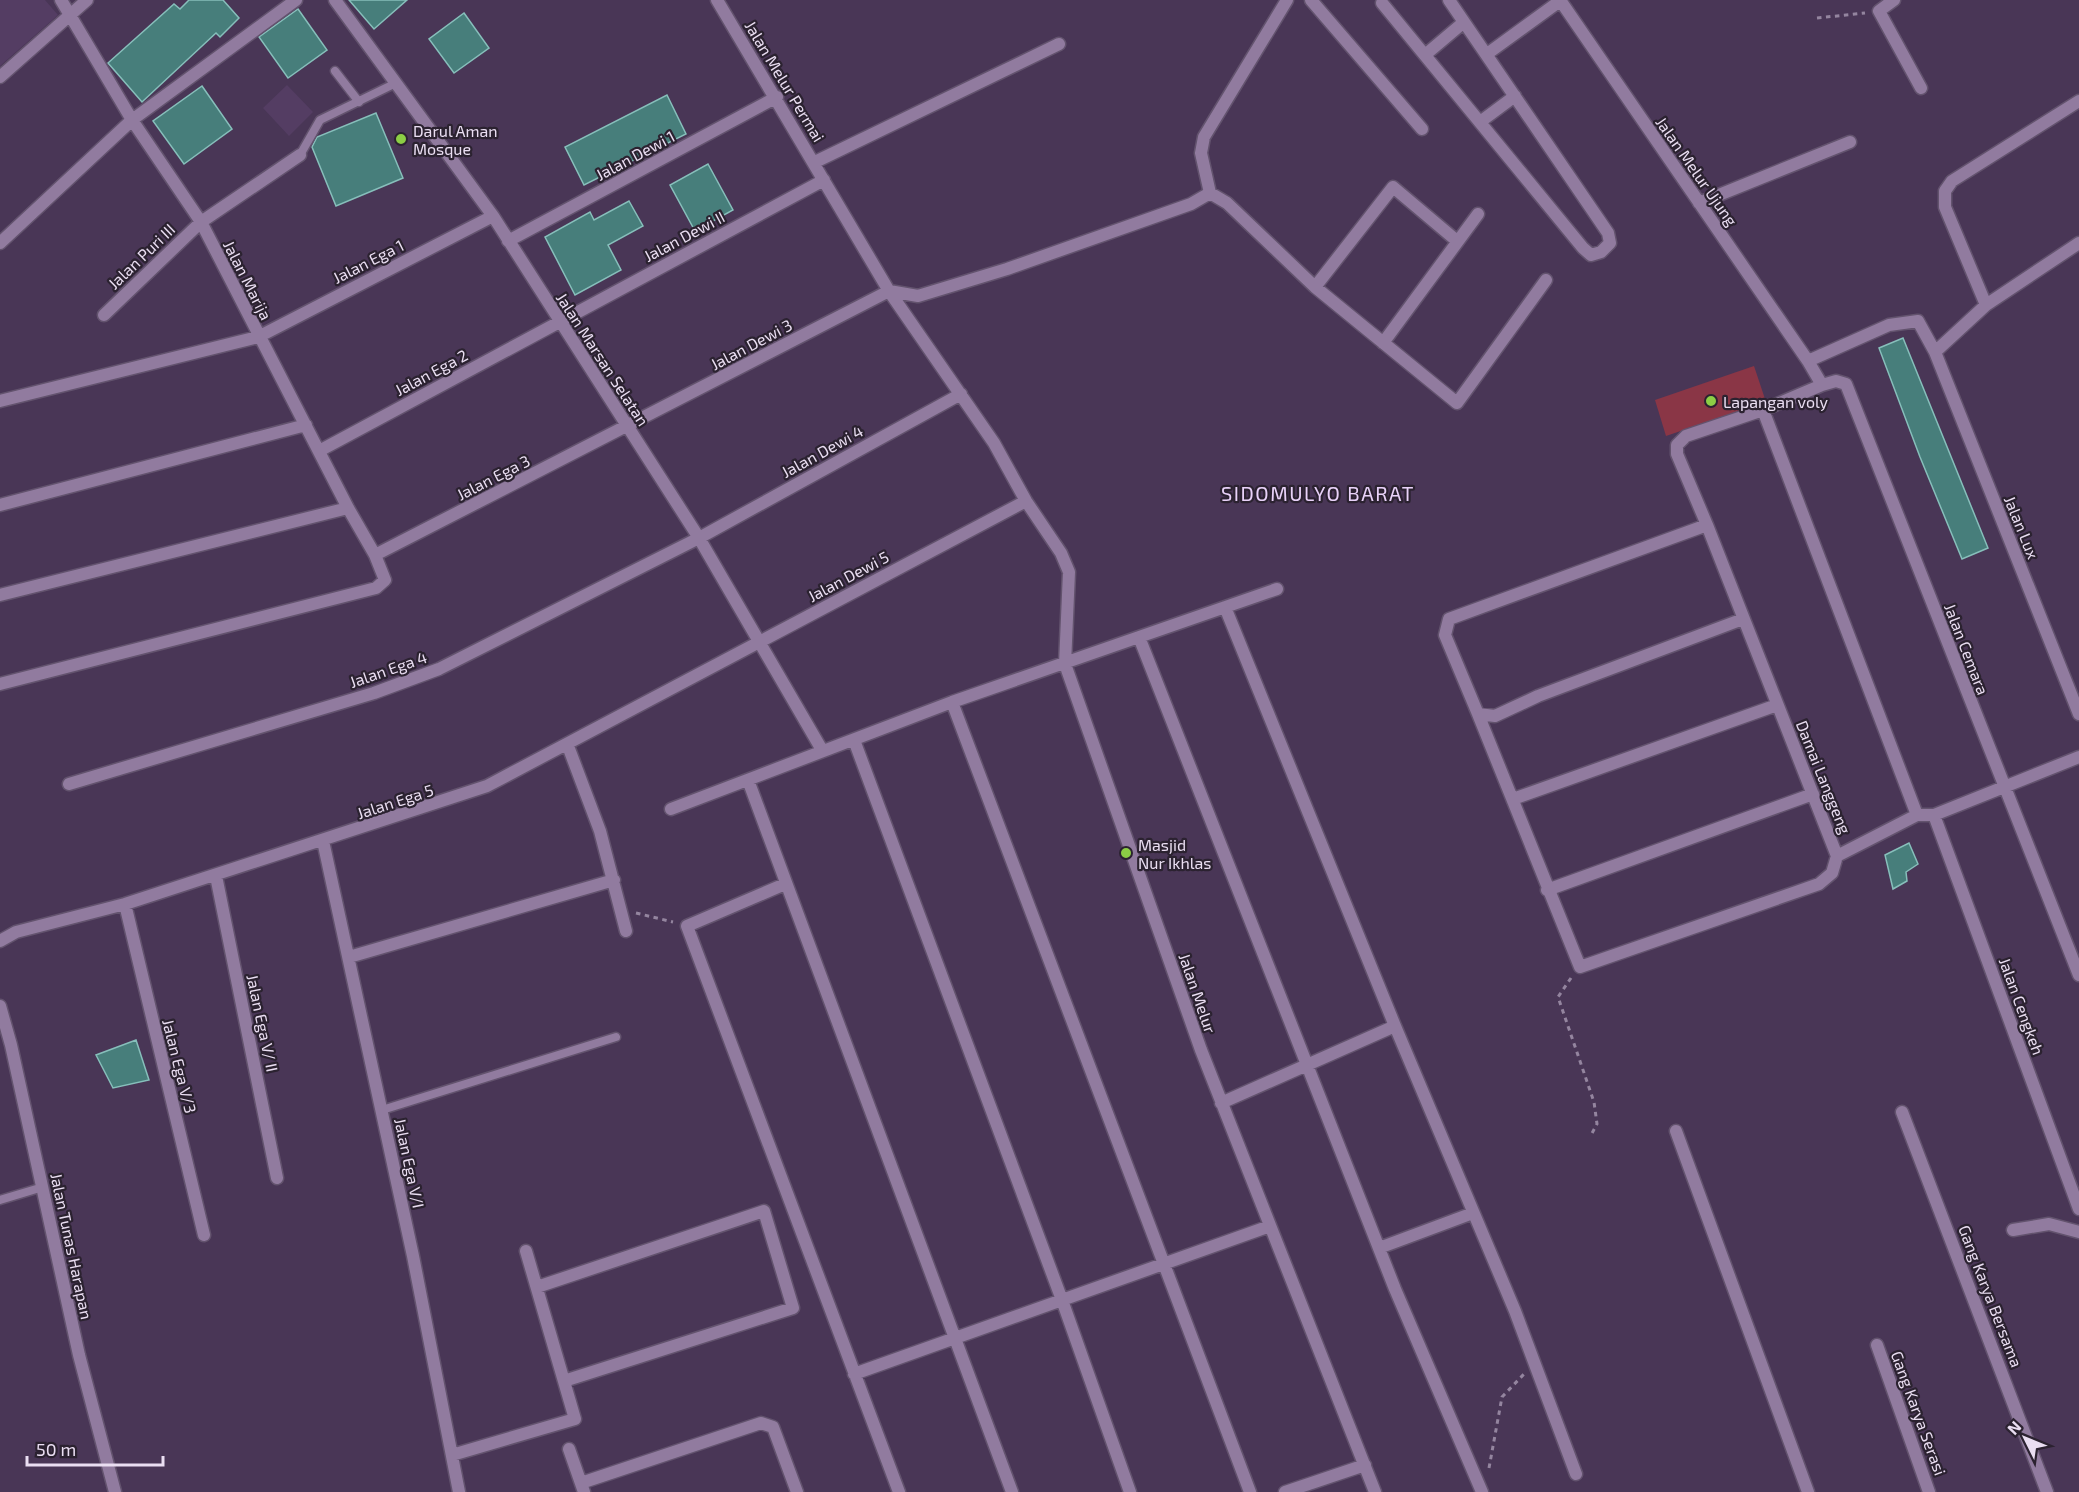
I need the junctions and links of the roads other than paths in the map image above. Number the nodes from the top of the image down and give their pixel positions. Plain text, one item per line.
1 (61, 0) edge
2 (87, 0) edge
3 (296, 0) edge
4 (335, 0) edge
5 (717, 0) edge
6 (1287, 0) edge
7 (1311, 0) edge
8 (1449, 0) edge
9 (1560, 0) edge
10 (1894, 0) edge
11 (1382, 3) dead end
12 (69, 13) junction
13 (1464, 22) junction
14 (1059, 44) dead end
15 (1487, 54) junction
16 (1425, 55) junction
17 (335, 70) dead end
18 (0, 77) edge
19 (396, 83) junction
20 (1921, 88) dead end
21 (1515, 96) junction
22 (777, 97) junction
23 (2079, 101) edge
24 (359, 102) junction
25 (132, 120) junction
26 (1480, 122) junction
27 (1422, 129) dead end
28 (1850, 142) dead end
29 (300, 155) joint
30 (815, 162) junction
31 (824, 180) junction
32 (1210, 193) junction
33 (1699, 203) junction
34 (1478, 214) dead end
35 (493, 216) junction
36 (201, 222) junction
37 (508, 241) junction
38 (1457, 241) junction
39 (0, 243) edge
40 (2079, 243) edge
41 (1546, 280) dead end
42 (1315, 287) junction
43 (889, 291) junction
44 (1986, 305) junction
45 (104, 315) dead end
46 (559, 321) junction
47 (258, 337) junction
48 (1383, 343) junction
49 (1935, 352) junction
50 (1808, 361) junction
51 (1822, 385) junction
52 (961, 394) junction
53 (0, 401) edge
54 (1763, 410) junction
55 (306, 425) junction
56 (627, 428) junction
57 (319, 451) junction
58 (1026, 501) junction
59 (0, 506) edge
60 (348, 508) junction
61 (1707, 525) junction
62 (699, 538) junction
63 (375, 555) junction
64 (1277, 589) dead end
65 (0, 595) edge
66 (1225, 607) junction
67 (1743, 619) junction
68 (1139, 637) junction
69 (760, 641) junction
70 (1065, 664) junction
71 (0, 684) edge
72 (952, 702) junction
73 (1777, 705) junction
74 (1478, 714) junction
75 (2079, 714) edge
76 (854, 740) junction
77 (568, 746) junction
78 (822, 750) junction
79 (2079, 757) edge
80 (748, 780) junction
81 (69, 784) dead end
82 (2003, 787) junction
83 (1813, 794) junction
84 (1513, 799) junction
85 (670, 809) dead end
86 (1917, 815) junction
87 (1934, 815) junction
88 (323, 841) junction
89 (1837, 856) junction
90 (216, 876) junction
91 (614, 880) junction
92 (785, 884) junction
93 (1547, 890) junction
94 (124, 904) junction
95 (626, 931) dead end
96 (0, 941) edge
97 (349, 957) junction
98 (2079, 975) edge
99 (0, 1006) edge
100 (1395, 1026) junction
101 (616, 1037) dead end
102 (1309, 1065) junction
103 (1221, 1103) junction
104 (382, 1110) junction
105 (1902, 1112) dead end
106 (1676, 1131) dead end
107 (277, 1178) dead end
108 (43, 1187) junction
109 (0, 1200) edge
110 (2079, 1209) edge
111 (1473, 1213) junction
112 (1270, 1226) junction
113 (2013, 1230) dead end
114 (2079, 1232) edge
115 (204, 1235) dead end
116 (1379, 1248) junction
117 (526, 1251) dead end
118 (1164, 1264) junction
119 (537, 1287) junction
120 (1062, 1300) junction
121 (956, 1338) junction
122 (1877, 1345) dead end
123 (854, 1374) junction
124 (564, 1381) junction
125 (569, 1449) dead end
126 (452, 1455) junction
127 (1365, 1465) junction
128 (1576, 1474) dead end
129 (582, 1488) edge
130 (115, 1492) edge
131 (459, 1492) edge
132 (797, 1492) edge
133 (899, 1492) edge
134 (1012, 1492) edge
135 (1130, 1492) edge
136 (1250, 1492) edge
137 (1285, 1492) edge
138 (1375, 1492) edge
139 (1482, 1492) edge
140 (1808, 1492) edge
141 (1929, 1492) edge
142 (2047, 1492) edge

1 - 12 street, Jalan Marija
2 - 12 street
3 - 25 street
4 - 19 street, Jalan Marsan Selatan
5 - 22 street, Jalan Melur Permai
6 - 32 street
7 - 27 street
8 - 13 street
9 - 15 street
9 - 33 street, Jalan Melur Ujung
10 - 20 street
11 - 16 street
12 - 18 street
12 - 25 street, Jalan Marija
13 - 15 street
13 - 16 street
14 - 30 street
15 - 21 street
16 - 26 street
17 - 24 lane
19 - 24 lane
19 - 35 street, Jalan Marsan Selatan
21 - 26 street
21 - 26 street
22 - 30 street, Jalan Melur Permai
22 - 37 street, Jalan Dewi 1
23 - 44 street
24 - 29 lane
25 - 36 street, Jalan Marija
25 - 39 street
28 - 33 street
29 - 36 street, Jalan Puri III
30 - 31 street, Jalan Melur Permai
31 - 43 street, Jalan Melur Permai
31 - 46 street, Jalan Dewi II
32 - 42 street
32 - 43 street
33 - 50 street, Jalan Melur Ujung
34 - 38 street
35 - 37 street, Jalan Marsan Selatan
35 - 47 street, Jalan Ega 1
36 - 45 street, Jalan Puri III
36 - 47 street, Jalan Marija
37 - 46 street, Jalan Marsan Selatan
38 - 42 street
38 - 48 street
40 - 44 street
41 - 48 street
42 - 48 street
43 - 52 street, Jalan Melur
43 - 56 street, Jalan Dewi 3
44 - 49 street
46 - 56 street, Jalan Marsan Selatan
46 - 57 street, Jalan Ega 2
47 - 53 street, Jalan Ega 1
47 - 55 street, Jalan Marija
49 - 50 street, Jalan Lux
49 - 75 street, Jalan Lux
50 - 51 street
51 - 54 street, Damai Langgeng
51 - 82 street, Jalan Cemara
52 - 58 street, Jalan Melur
52 - 62 street, Jalan Dewi 4
54 - 61 street, Damai Langgeng
54 - 86 street
55 - 57 street, Jalan Marija
55 - 59 street
56 - 62 street, Jalan Marsan Selatan
56 - 63 street, Jalan Ega 3
57 - 60 street, Jalan Marija
58 - 69 street, Jalan Dewi 5
58 - 70 street, Jalan Melur
60 - 63 street, Jalan Marija
60 - 65 street
61 - 67 street, Damai Langgeng
61 - 74 street
62 - 69 street, Jalan Marsan Selatan
62 - 81 street, Jalan Ega 4
63 - 71 street, Jalan Marija
64 - 66 street
66 - 68 street
66 - 100 street
67 - 73 street, Damai Langgeng
67 - 74 street
68 - 70 street
68 - 102 street
69 - 77 street, Jalan Ega 5
69 - 78 street, Jalan Marsan Selatan
70 - 72 street
70 - 103 street, Jalan Melur
72 - 76 street
72 - 118 street
73 - 83 street, Damai Langgeng
73 - 84 street
74 - 84 street
76 - 78 street
76 - 120 street
77 - 88 street, Jalan Ega 5
77 - 91 street
78 - 80 street
79 - 82 street
80 - 85 street
80 - 92 street
82 - 87 street
82 - 98 street, Jalan Cemara
83 - 89 street, Damai Langgeng
83 - 93 street
84 - 93 street
86 - 87 street
86 - 89 street, Damai Langgeng
87 - 110 street, Jalan Cengkeh
88 - 90 street, Jalan Ega 5
88 - 97 street, Jalan Ega V/I
89 - 93 street
90 - 94 street, Jalan Ega 5
90 - 107 street, Jalan Ega V/ II
91 - 95 street
91 - 97 street
92 - 121 street
92 - 123 street
94 - 96 street, Jalan Ega 5
94 - 115 street, Jalan Ega V/3
97 - 104 street, Jalan Ega V/I
99 - 108 street, Jalan Tunas Harapan
100 - 102 street
100 - 111 street
101 - 104 lane
102 - 103 street
102 - 116 street
103 - 112 street, Jalan Melur
104 - 126 street, Jalan Ega V/I
105 - 142 street, Gang Karya Bersama
106 - 140 street
108 - 109 lane
108 - 130 street, Jalan Tunas Harapan
111 - 116 street
111 - 128 street
112 - 118 street
112 - 127 street, Jalan Melur
113 - 114 street
116 - 139 street
117 - 119 street
118 - 120 street
118 - 136 street
119 - 124 street
119 - 124 street
120 - 121 street
120 - 135 street
121 - 123 street
121 - 134 street
122 - 141 street, Gang Karya Serasi
123 - 133 street
124 - 126 street
125 - 129 street
126 - 131 street, Jalan Ega V/I
127 - 137 street
127 - 138 street, Jalan Melur
129 - 132 street

